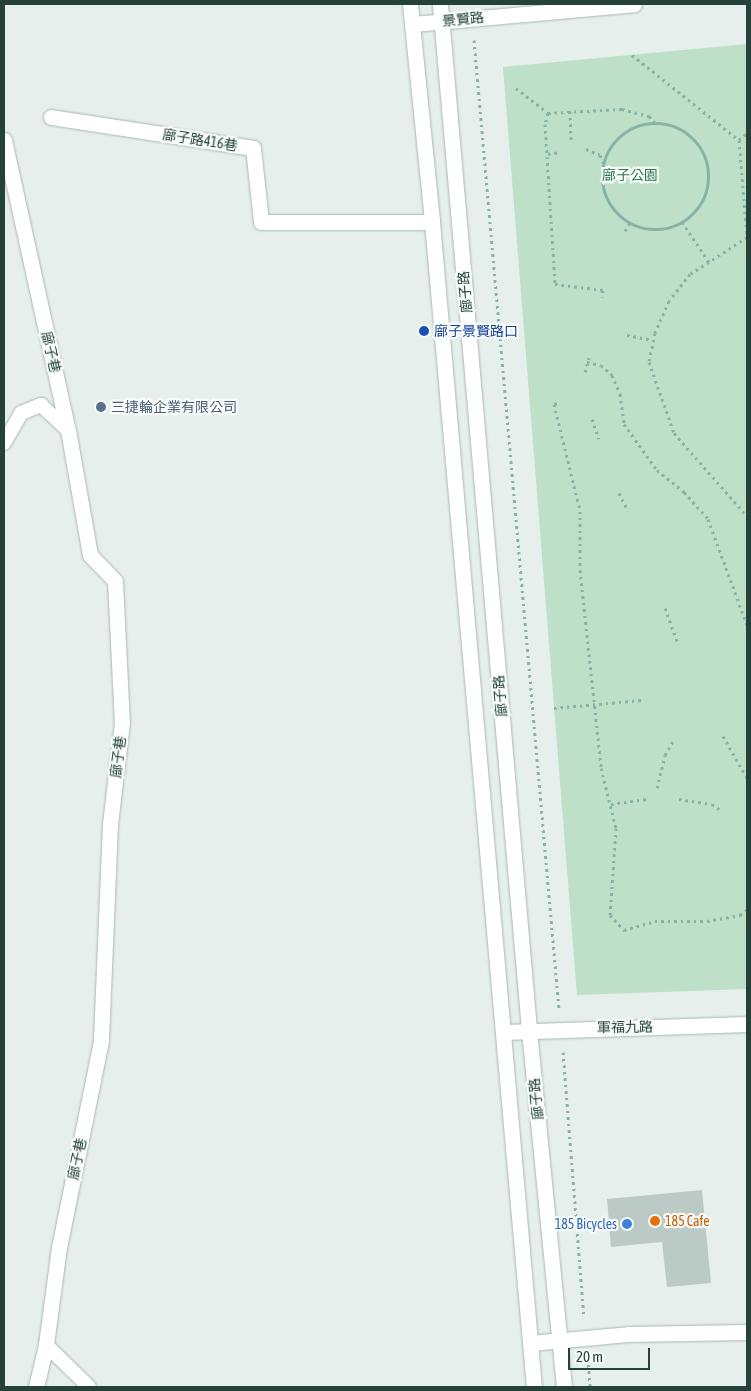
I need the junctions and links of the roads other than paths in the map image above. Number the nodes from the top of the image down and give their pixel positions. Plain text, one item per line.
1 (410, 4) edge
2 (440, 4) edge
3 (634, 4) edge
4 (441, 22) junction
5 (412, 24) junction
6 (51, 117) dead end
7 (4, 140) edge
8 (432, 222) junction
9 (68, 430) junction
10 (4, 443) edge
11 (747, 1024) edge
12 (529, 1030) junction
13 (504, 1032) junction
14 (747, 1332) edge
15 (561, 1340) junction
16 (530, 1343) junction
17 (46, 1346) junction
18 (36, 1387) edge
19 (89, 1387) edge
20 (534, 1387) edge
21 (564, 1387) edge

1 - 5 main road, 廍子路
2 - 4 main road, 廍子路
3 - 4 main road, 景賢路
4 - 5 main road, 景賢路
4 - 12 main road, 廍子路
5 - 8 main road, 廍子路
6 - 8 main road, 廍子路416巷
7 - 9 main road, 廍子巷
8 - 13 main road, 廍子路
9 - 10 lane
9 - 17 main road, 廍子巷
11 - 12 main road, 軍福九路
12 - 13 main road, 軍福九路
12 - 15 main road, 廍子路
13 - 16 main road, 廍子路
14 - 15 main road
15 - 16 main road
15 - 21 main road, 廍子路
16 - 20 main road, 廍子路
17 - 18 main road, 廍子巷
17 - 19 lane

